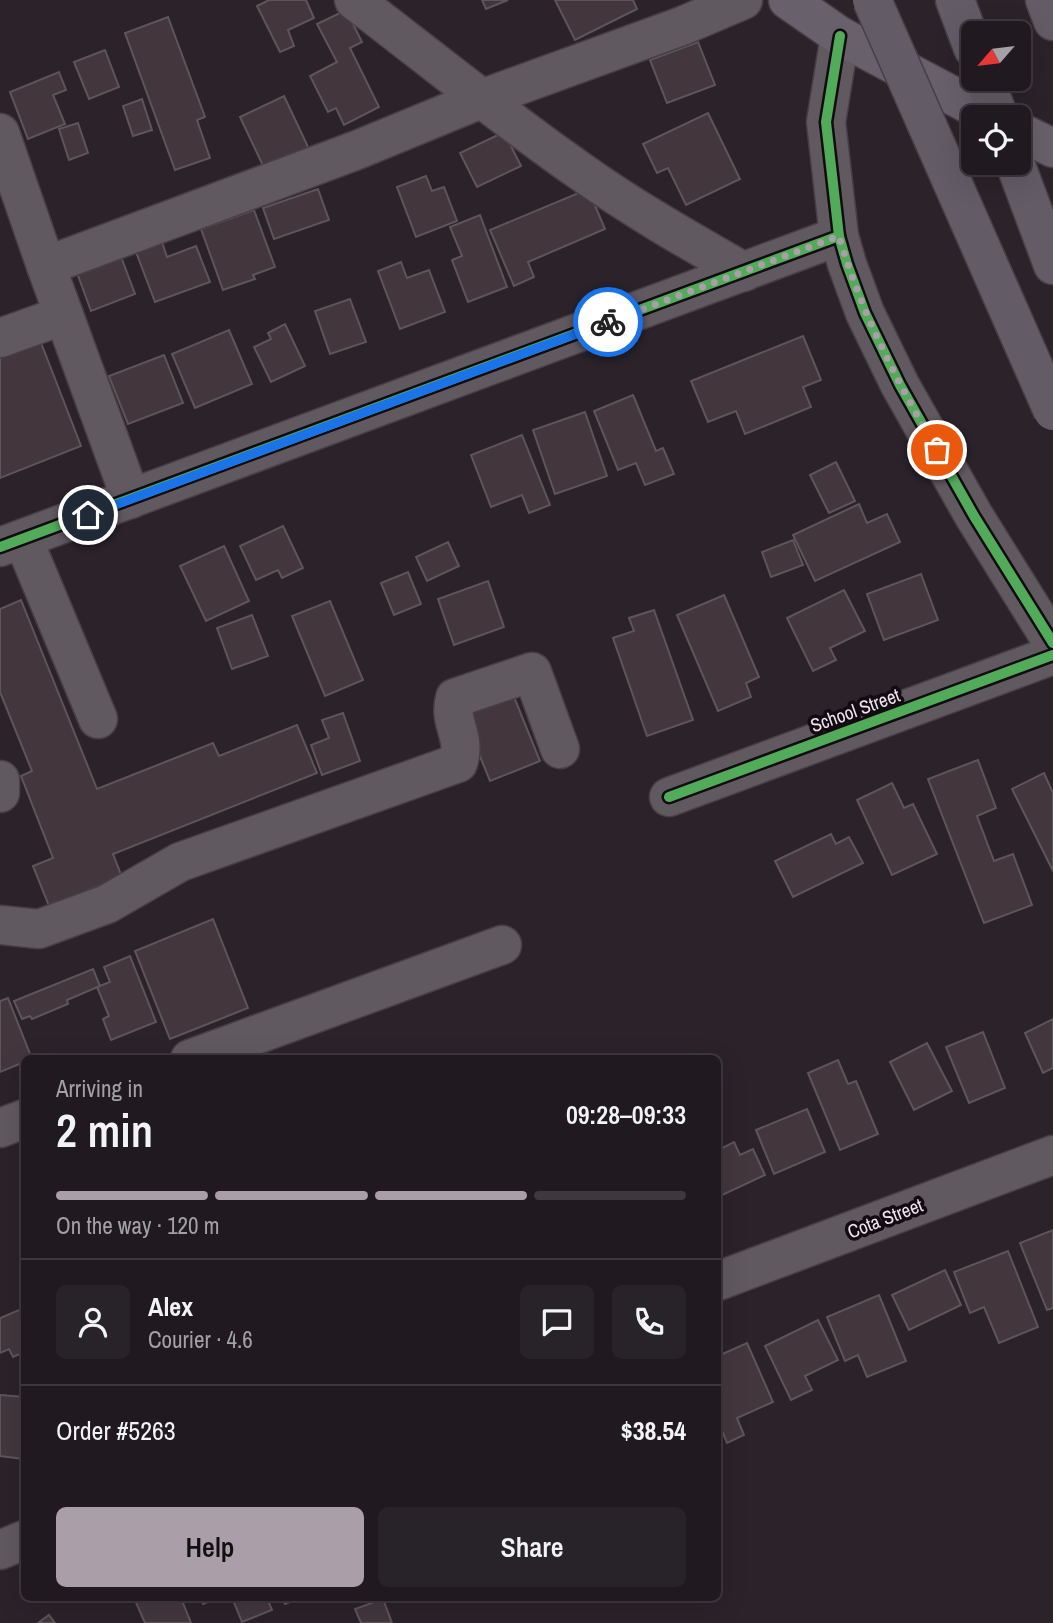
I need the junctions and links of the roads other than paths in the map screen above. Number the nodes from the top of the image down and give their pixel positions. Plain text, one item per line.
1 (354, 0) edge
2 (743, 0) edge
3 (788, 0) edge
4 (872, 0) edge
5 (955, 0) edge
6 (1045, 0) edge
7 (963, 21) edge
8 (1053, 21) edge
9 (840, 36) junction
10 (481, 99) junction
11 (973, 105) edge
12 (0, 133) edge
13 (1031, 138) edge
14 (1053, 149) edge
15 (1019, 175) edge
16 (839, 236) junction
17 (1053, 265) edge
18 (46, 266) junction
19 (744, 272) junction
20 (64, 315) junction
21 (0, 338) edge
22 (1053, 411) edge
23 (131, 499) junction
24 (12, 543) edge
25 (1053, 643) edge
26 (1053, 655) edge
27 (98, 719) dead end
28 (560, 749) dead end
29 (0, 780) edge
30 (0, 793) edge
31 (670, 797) dead end
32 (0, 925) edge
33 (502, 945) dead end
34 (201, 1055) edge
35 (21, 1120) edge
36 (0, 1128) edge
37 (1053, 1155) edge
38 (721, 1279) edge
39 (21, 1542) edge
40 (0, 1550) edge

1 - 10 street
2 - 10 street
3 - 9 main road
4 - 22 highway, bridge
5 - 7 highway
6 - 8 highway
9 - 11 main road
9 - 16 street
10 - 18 street
10 - 19 street
12 - 18 street
13 - 14 main road
15 - 17 highway
16 - 19 street
16 - 25 street
18 - 20 street
19 - 23 street
20 - 21 street
20 - 23 street
23 - 24 street
24 - 27 street
26 - 31 street, School Street
28 - 32 street
29 - 30 street
33 - 34 street
35 - 36 street
37 - 38 street, Cota Street
39 - 40 street

